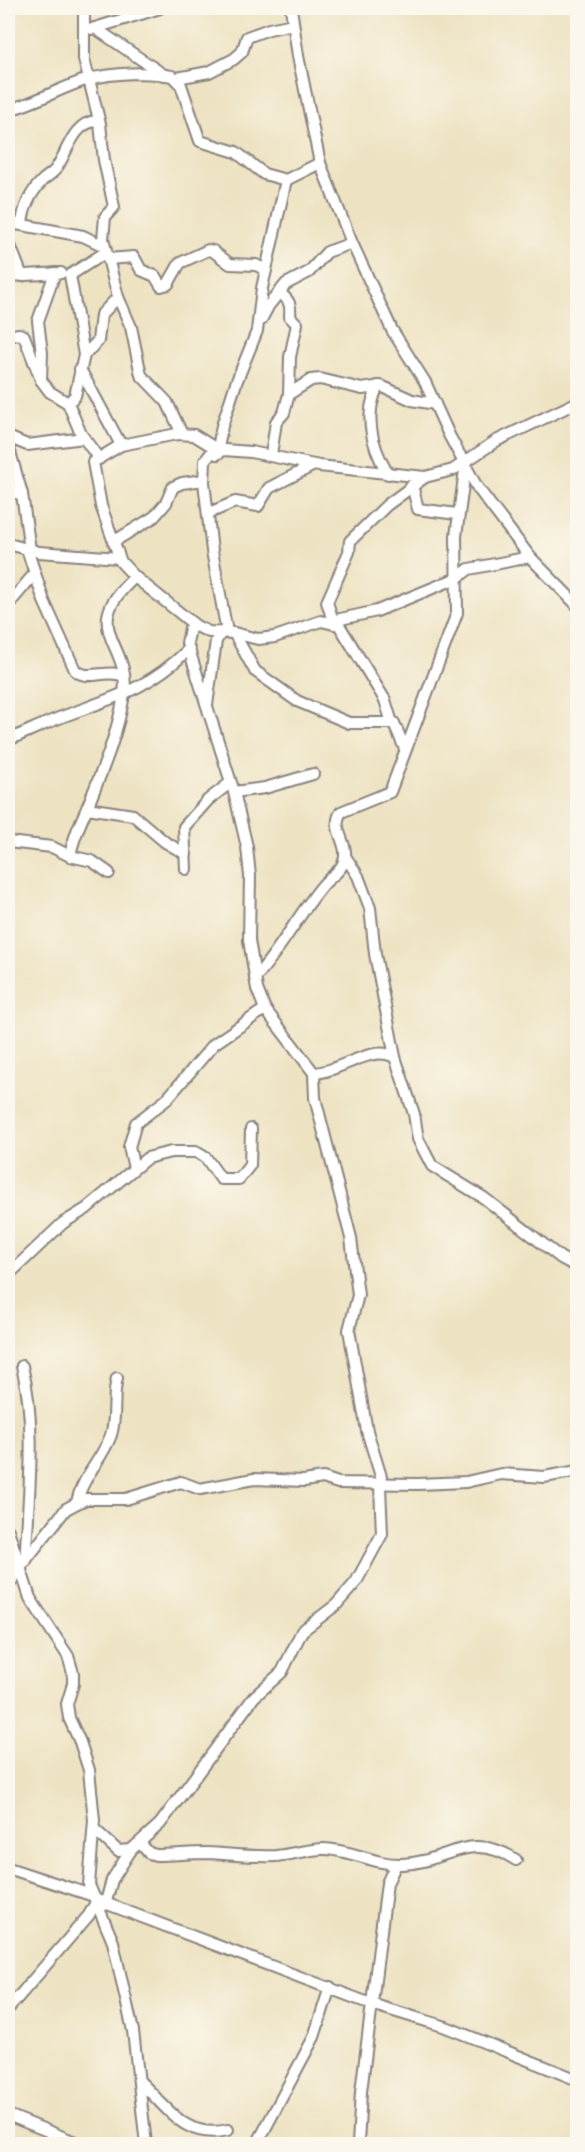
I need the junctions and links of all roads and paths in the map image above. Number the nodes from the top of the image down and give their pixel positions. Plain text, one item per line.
1 (84, 8) edge
2 (160, 8) edge
3 (291, 8) edge
4 (293, 24) junction
5 (95, 28) junction
6 (82, 32) junction
7 (164, 75) junction
8 (177, 78) junction
9 (90, 79) junction
10 (8, 110) edge
11 (100, 124) junction
12 (321, 163) junction
13 (286, 180) junction
14 (8, 211) edge
15 (11, 222) junction
16 (22, 225) junction
17 (352, 243) junction
18 (106, 252) junction
19 (266, 270) junction
20 (72, 272) junction
21 (55, 273) junction
22 (8, 276) edge
23 (22, 276) junction
24 (279, 292) junction
25 (118, 297) junction
26 (257, 331) junction
27 (8, 336) edge
28 (84, 355) junction
29 (80, 369) junction
30 (41, 380) junction
31 (378, 386) junction
32 (289, 394) junction
33 (578, 402) edge
34 (68, 403) junction
35 (435, 404) junction
36 (182, 434) junction
37 (8, 437) edge
38 (84, 438) junction
39 (8, 445) edge
40 (122, 445) junction
41 (216, 451) junction
42 (271, 455) junction
43 (99, 459) junction
44 (466, 463) junction
45 (314, 465) junction
46 (388, 474) junction
47 (425, 477) junction
48 (204, 480) junction
49 (412, 485) junction
50 (8, 492) edge
51 (21, 494) junction
52 (209, 513) junction
53 (458, 514) junction
54 (113, 542) junction
55 (8, 544) edge
56 (28, 550) junction
57 (530, 556) junction
58 (119, 558) junction
59 (35, 573) junction
60 (135, 577) junction
61 (457, 578) junction
62 (8, 605) edge
63 (578, 606) edge
64 (335, 622) junction
65 (196, 626) junction
66 (227, 632) junction
67 (189, 650) junction
68 (123, 676) junction
69 (125, 693) junction
70 (207, 706) junction
71 (392, 723) junction
72 (8, 740) edge
73 (405, 749) junction
74 (313, 774) dead end
75 (232, 788) junction
76 (87, 808) junction
77 (8, 842) edge
78 (186, 854) junction
79 (69, 856) junction
80 (345, 856) junction
81 (186, 869) dead end
82 (109, 873) dead end
83 (255, 978) junction
84 (265, 1009) junction
85 (395, 1057) junction
86 (314, 1073) junction
87 (251, 1129) dead end
88 (134, 1168) junction
89 (578, 1267) edge
90 (8, 1275) edge
91 (22, 1366) dead end
92 (117, 1378) dead end
93 (578, 1471) edge
94 (383, 1483) junction
95 (76, 1503) junction
96 (8, 1530) edge
97 (22, 1565) junction
98 (8, 1586) edge
99 (94, 1829) junction
100 (136, 1847) junction
101 (516, 1860) dead end
102 (396, 1864) junction
103 (8, 1868) edge
104 (98, 1900) junction
105 (330, 1987) junction
106 (371, 2004) junction
107 (8, 2009) edge
108 (578, 2080) edge
109 (139, 2081) junction
110 (8, 2115) edge
111 (228, 2130) dead end
112 (80, 2145) edge
113 (146, 2145) edge
114 (257, 2145) edge
115 (358, 2145) edge

1 - 6 street
2 - 5 street
3 - 4 street
4 - 8 street
4 - 12 street
5 - 6 street
5 - 7 street
6 - 9 street
7 - 8 street
7 - 9 street
8 - 13 street
9 - 10 street
9 - 11 street
11 - 16 street
11 - 18 street
12 - 13 street
12 - 17 street
13 - 19 street
14 - 15 street
15 - 16 street
15 - 23 street
16 - 18 street
17 - 24 street
17 - 35 street
18 - 19 street
18 - 20 street
18 - 25 street
19 - 26 street
20 - 21 street
20 - 28 street
21 - 23 street
21 - 30 street
22 - 23 street
24 - 26 street
24 - 32 street
25 - 28 street
25 - 36 street
26 - 41 street
27 - 30 street
28 - 29 street
29 - 34 street
29 - 40 street
30 - 34 street
31 - 32 street
31 - 35 street
31 - 46 street
32 - 42 street
33 - 44 street
34 - 38 street
35 - 44 street
36 - 40 street
36 - 41 street
37 - 38 street
38 - 43 street
39 - 51 street
40 - 43 street
41 - 42 street
41 - 48 street
42 - 45 street
43 - 54 street
44 - 47 street
44 - 53 street
44 - 57 street
45 - 46 street
45 - 52 street
46 - 47 street
47 - 49 street
48 - 52 street
48 - 54 street
49 - 53 street
49 - 64 street
50 - 51 street
51 - 56 street
52 - 66 street
53 - 61 street
54 - 58 street
55 - 56 street
56 - 58 street
56 - 59 street
57 - 61 street
57 - 63 street
58 - 60 street
59 - 62 street
59 - 68 street
60 - 65 street
60 - 68 street
61 - 64 street
61 - 73 street
64 - 66 street
64 - 71 street
65 - 66 street
65 - 67 street
66 - 70 street
66 - 71 street
67 - 69 street
67 - 70 street
68 - 69 street
69 - 72 street
69 - 76 street
70 - 75 street
71 - 73 street
73 - 80 street
74 - 75 street
75 - 78 street
75 - 83 street
76 - 78 street
76 - 79 street
77 - 79 street
78 - 81 street
79 - 82 street
80 - 83 street
80 - 85 street
83 - 84 street
84 - 86 street
84 - 88 street
85 - 86 street
85 - 89 street
86 - 94 street
87 - 88 street
88 - 90 street
91 - 97 street
92 - 95 street
93 - 94 street
94 - 95 street
94 - 100 street
95 - 97 street
96 - 97 street
97 - 98 street
97 - 99 street
99 - 100 street
99 - 104 street
100 - 102 street
100 - 104 street
101 - 102 street
102 - 106 street
103 - 104 street
104 - 105 street
104 - 107 street
104 - 109 street
105 - 106 street
105 - 114 street
106 - 108 street
106 - 115 street
109 - 111 street
109 - 113 street
110 - 112 street

